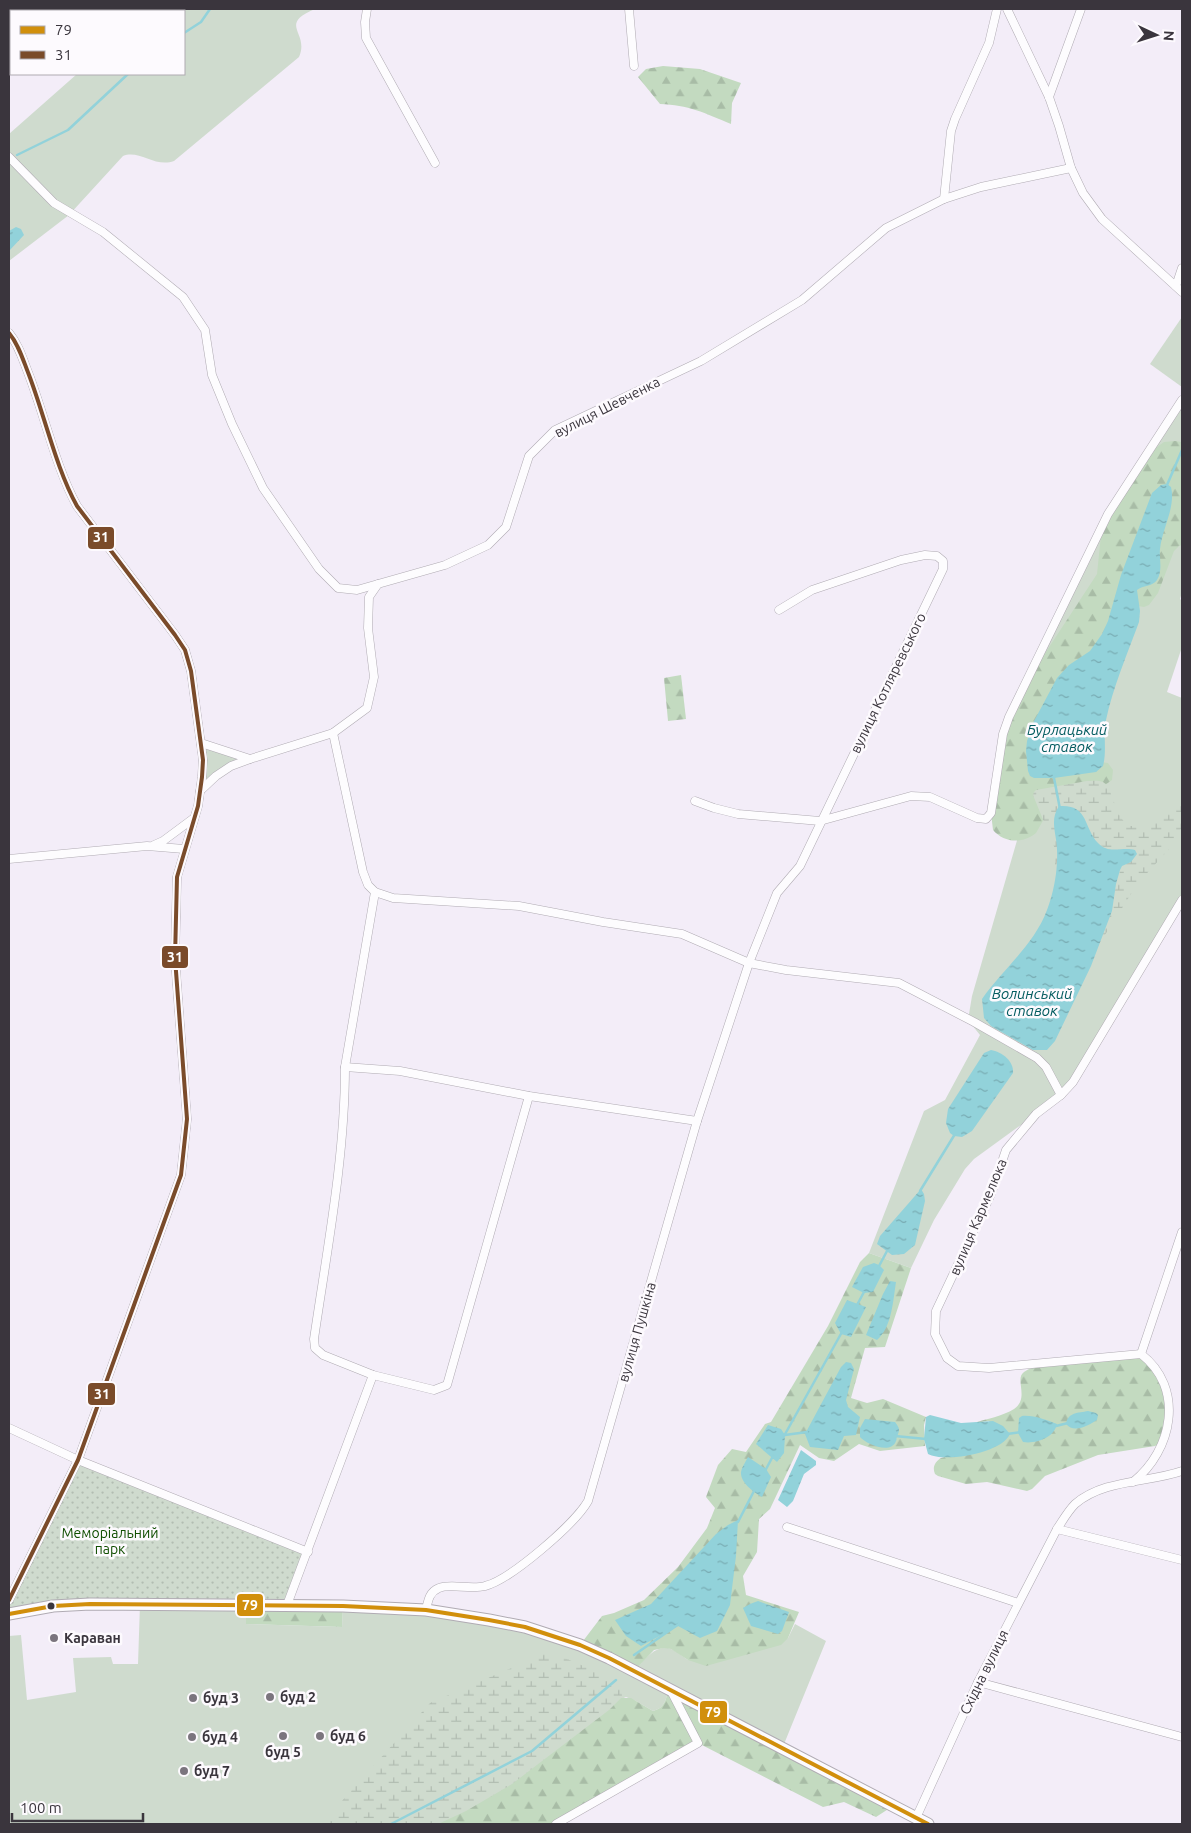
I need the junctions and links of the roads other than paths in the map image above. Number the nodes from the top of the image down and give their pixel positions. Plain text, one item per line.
1 (367, 9) edge
2 (629, 9) edge
3 (997, 9) edge
4 (1006, 9) edge
5 (1081, 9) edge
6 (634, 66) dead end
7 (1050, 98) junction
8 (9, 157) edge
9 (435, 163) dead end
10 (1071, 168) junction
11 (944, 199) junction
12 (1182, 268) edge
13 (1179, 289) edge
14 (9, 333) edge
15 (1182, 400) edge
16 (378, 584) junction
17 (778, 610) dead end
18 (333, 733) junction
19 (201, 743) junction
20 (250, 759) junction
21 (200, 791) junction
22 (695, 801) dead end
23 (194, 818) junction
24 (820, 821) junction
25 (152, 846) junction
26 (184, 849) junction
27 (9, 859) edge
28 (374, 892) junction
29 (1182, 900) edge
30 (749, 963) junction
31 (345, 1066) junction
32 (1061, 1095) junction
33 (529, 1096) junction
34 (698, 1121) junction
35 (1182, 1232) edge
36 (1141, 1354) junction
37 (373, 1375) junction
38 (9, 1428) edge
39 (78, 1460) junction
40 (1182, 1472) edge
41 (1132, 1482) junction
42 (788, 1527) dead end
43 (1057, 1529) junction
44 (308, 1552) junction
45 (1182, 1560) edge
46 (9, 1600) edge
47 (1018, 1603) junction
48 (287, 1605) junction
49 (426, 1610) junction
50 (9, 1614) edge
51 (978, 1682) junction
52 (669, 1688) junction
53 (1182, 1737) edge
54 (916, 1818) junction
55 (556, 1824) edge
56 (928, 1824) edge

1 - 9 street
2 - 6 street
3 - 11 street
4 - 7 street
5 - 7 street
7 - 10 street
8 - 16 street, вулиця Шевченка
10 - 11 street, вулиця Шевченка
10 - 13 street
11 - 16 street, вулиця Шевченка
12 - 13 street
14 - 19 street
15 - 24 street
16 - 18 street
17 - 24 street, вулиця Котляревського
18 - 20 street
18 - 28 street
19 - 20 street
19 - 21 street
20 - 21 street
21 - 23 street
22 - 24 street
23 - 25 street
23 - 26 street
24 - 30 street, вулиця Котляревського
25 - 26 street
25 - 27 street
26 - 39 street
28 - 30 street
28 - 31 street
29 - 32 street, вулиця Кармелюка
30 - 32 street
30 - 34 street, вулиця Пушкіна
31 - 33 street
31 - 37 street
32 - 36 street, вулиця Кармелюка
33 - 34 street
33 - 37 street
34 - 49 street, вулиця Пушкіна
35 - 36 street
36 - 41 street
37 - 44 street
38 - 39 street
39 - 44 street
39 - 46 street
40 - 41 street, Східна вулиця
41 - 43 street, Східна вулиця
42 - 47 street
43 - 45 street
43 - 47 street, Східна вулиця
44 - 48 street
47 - 51 street, Східна вулиця
48 - 49 main road
48 - 50 main road
49 - 52 main road
51 - 53 street
51 - 54 street, Східна вулиця
52 - 54 main road
52 - 55 street
54 - 56 main road

